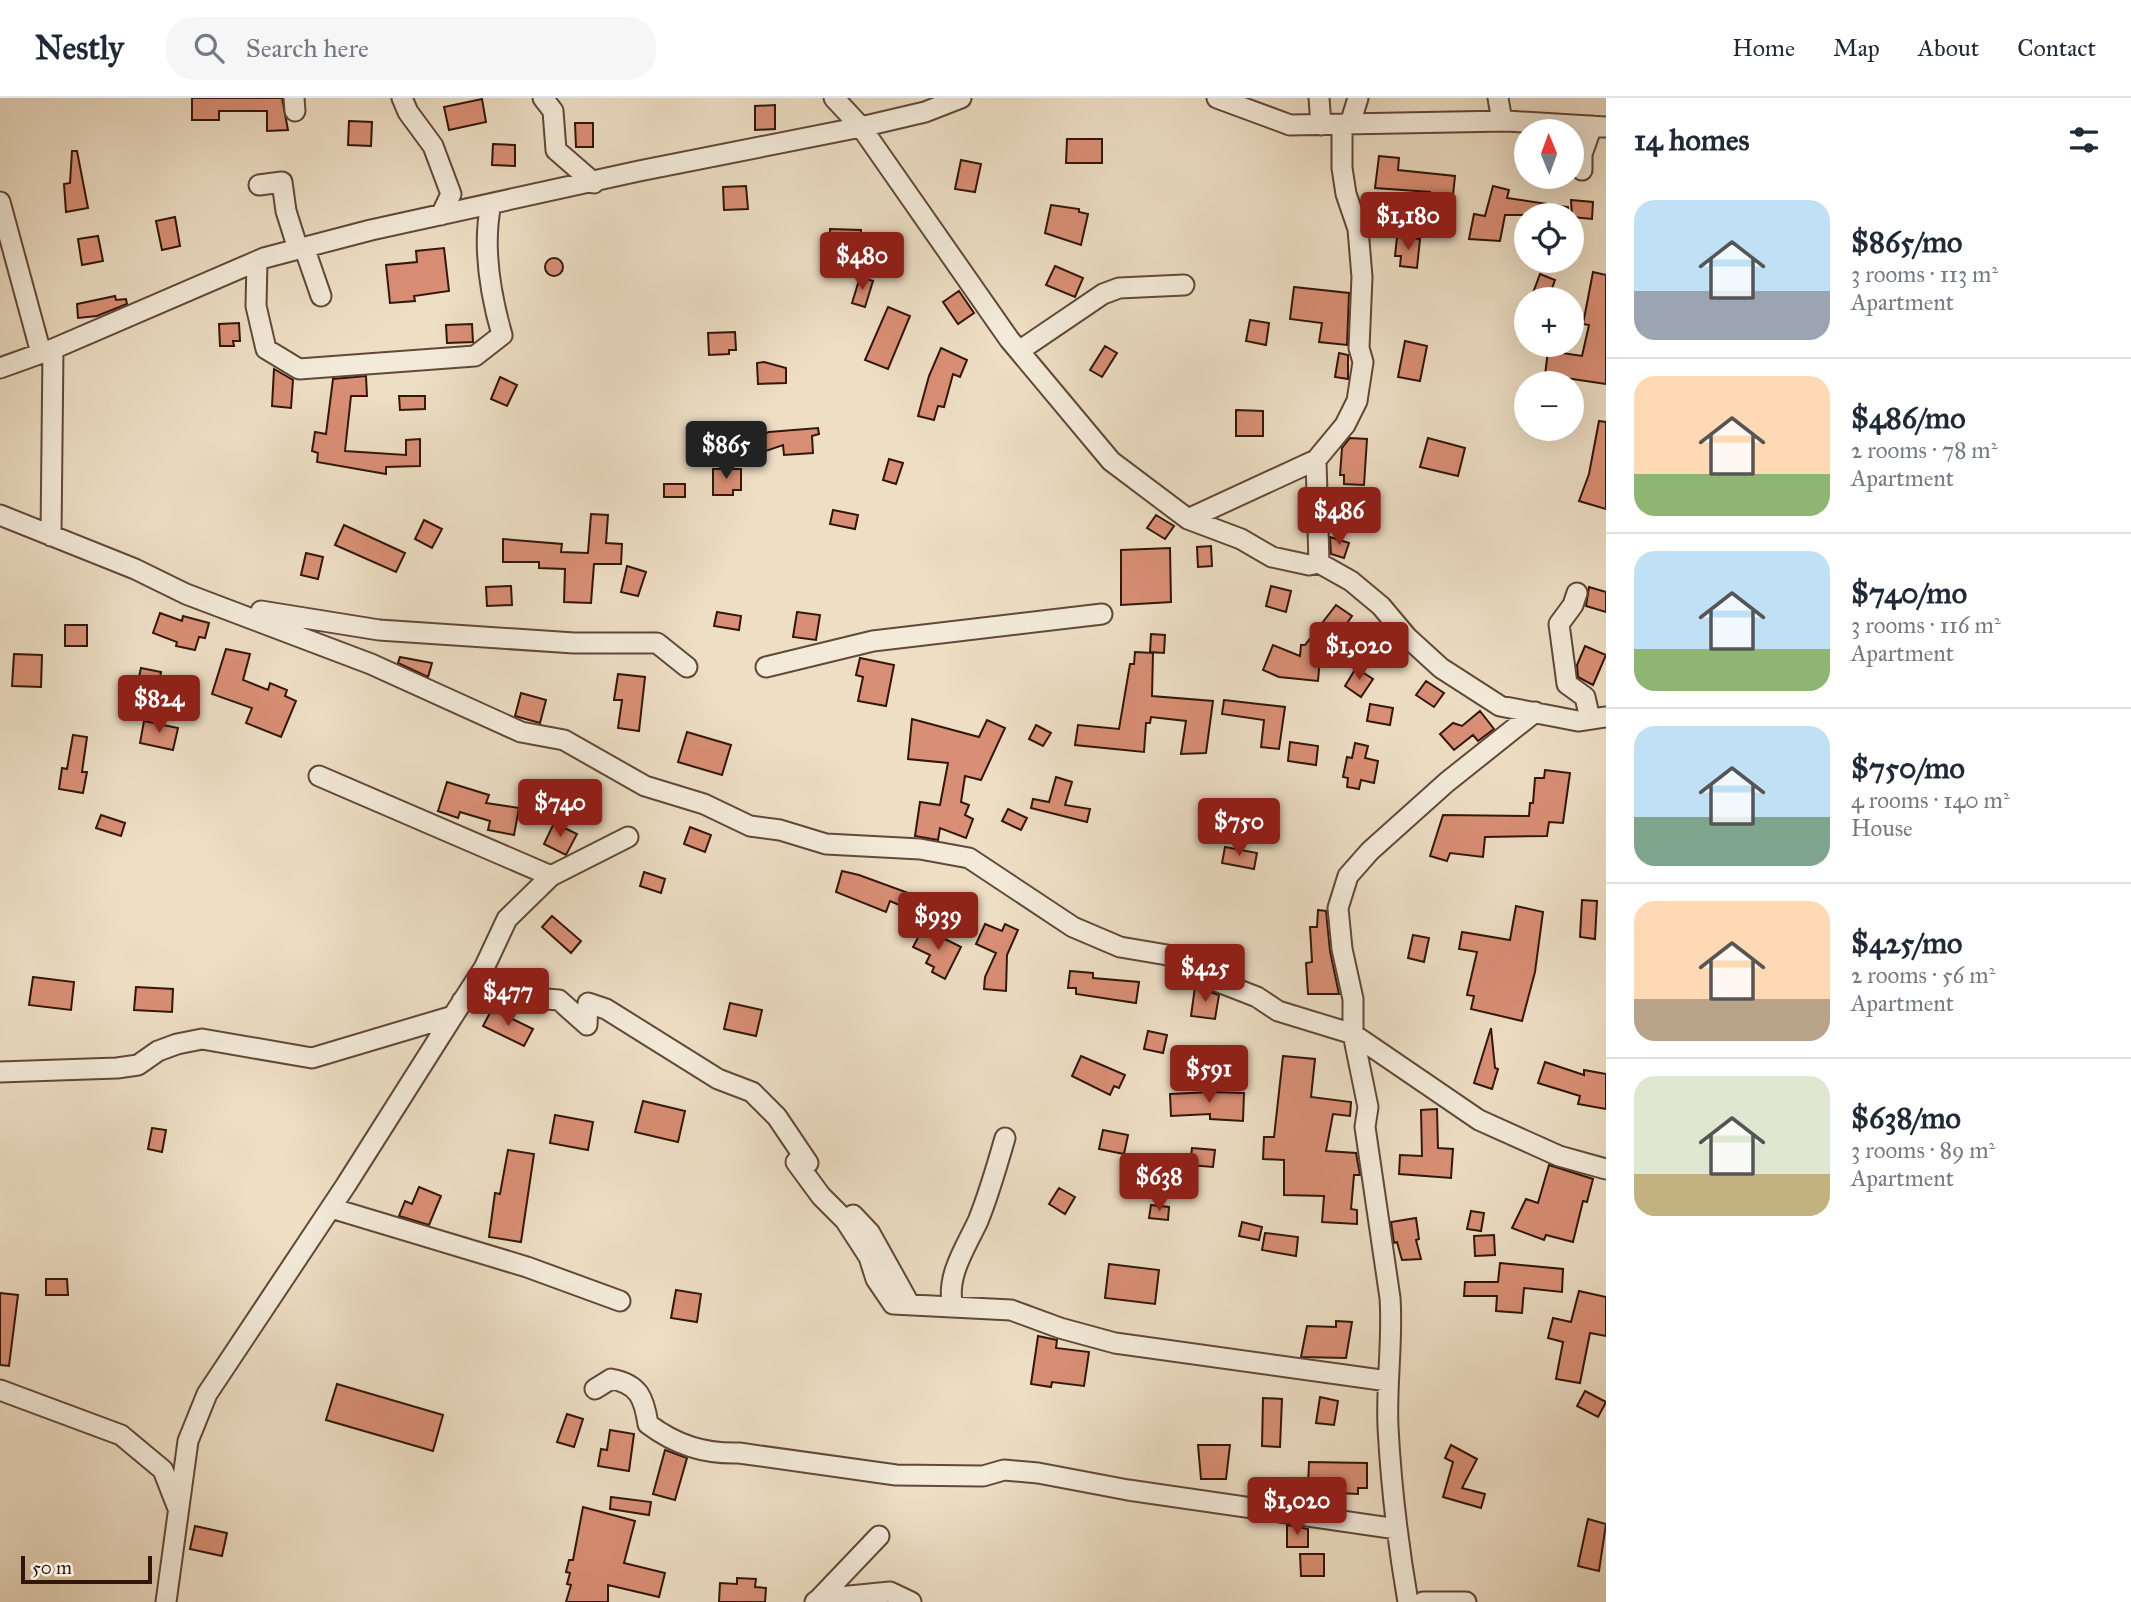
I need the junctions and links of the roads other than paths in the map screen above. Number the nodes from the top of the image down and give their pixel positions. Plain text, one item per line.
1 (402, 98) edge
2 (543, 98) edge
3 (834, 98) edge
4 (961, 98) edge
5 (1217, 98) edge
6 (1319, 98) edge
7 (1359, 98) edge
8 (1498, 98) edge
9 (1502, 121) junction
10 (1346, 124) junction
11 (1321, 125) junction
12 (1599, 126) edge
13 (861, 127) junction
14 (1584, 151) edge
15 (594, 182) junction
16 (259, 185) dead end
17 (0, 202) edge
18 (491, 204) junction
19 (441, 215) junction
20 (301, 248) junction
21 (257, 261) junction
22 (1184, 285) dead end
23 (321, 296) dead end
24 (47, 351) junction
25 (1019, 351) junction
26 (0, 368) edge
27 (1317, 460) junction
28 (0, 515) edge
29 (1188, 519) junction
30 (51, 537) junction
31 (1319, 563) junction
32 (1577, 593) dead end
33 (212, 604) junction
34 (1102, 614) dead end
35 (687, 667) dead end
36 (766, 667) dead end
37 (1535, 712) junction
38 (1598, 718) edge
39 (318, 776) dead end
40 (628, 837) dead end
41 (551, 876) junction
42 (458, 1009) junction
43 (1353, 1034) junction
44 (0, 1072) edge
45 (1005, 1138) dead end
46 (1606, 1169) edge
47 (331, 1208) junction
48 (620, 1301) dead end
49 (953, 1307) junction
50 (1388, 1381) junction
51 (595, 1389) dead end
52 (0, 1390) edge
53 (178, 1507) junction
54 (1398, 1529) junction
55 (879, 1536) dead end
56 (817, 1600) edge
57 (166, 1602) edge
58 (911, 1602) edge
59 (1408, 1602) edge
60 (1423, 1602) edge
61 (1466, 1602) edge

1 - 19 street
2 - 15 street
3 - 13 street
4 - 13 street
5 - 11 street
6 - 11 street
7 - 10 street
8 - 9 street
9 - 10 street
9 - 12 street
10 - 11 street
10 - 27 street
12 - 14 street
13 - 15 street
13 - 25 street
15 - 18 street
16 - 20 street
17 - 24 street
18 - 19 street
18 - 21 street
19 - 20 street
20 - 21 street
20 - 23 street
21 - 24 street
22 - 25 street
24 - 26 street
24 - 30 street
25 - 29 street
27 - 29 street
27 - 31 street
28 - 30 street
29 - 31 street
30 - 33 street
31 - 37 street
32 - 38 street
33 - 35 street
33 - 43 street
34 - 36 street
37 - 38 street
37 - 43 street
39 - 41 street
40 - 41 street
41 - 42 street
42 - 44 street
42 - 47 street
42 - 49 street
43 - 46 street
43 - 50 street
45 - 49 street
47 - 48 street
47 - 53 street
49 - 50 street
50 - 54 street
51 - 54 street
52 - 53 street
53 - 57 street
54 - 59 street
55 - 56 street
56 - 58 street
60 - 61 street

